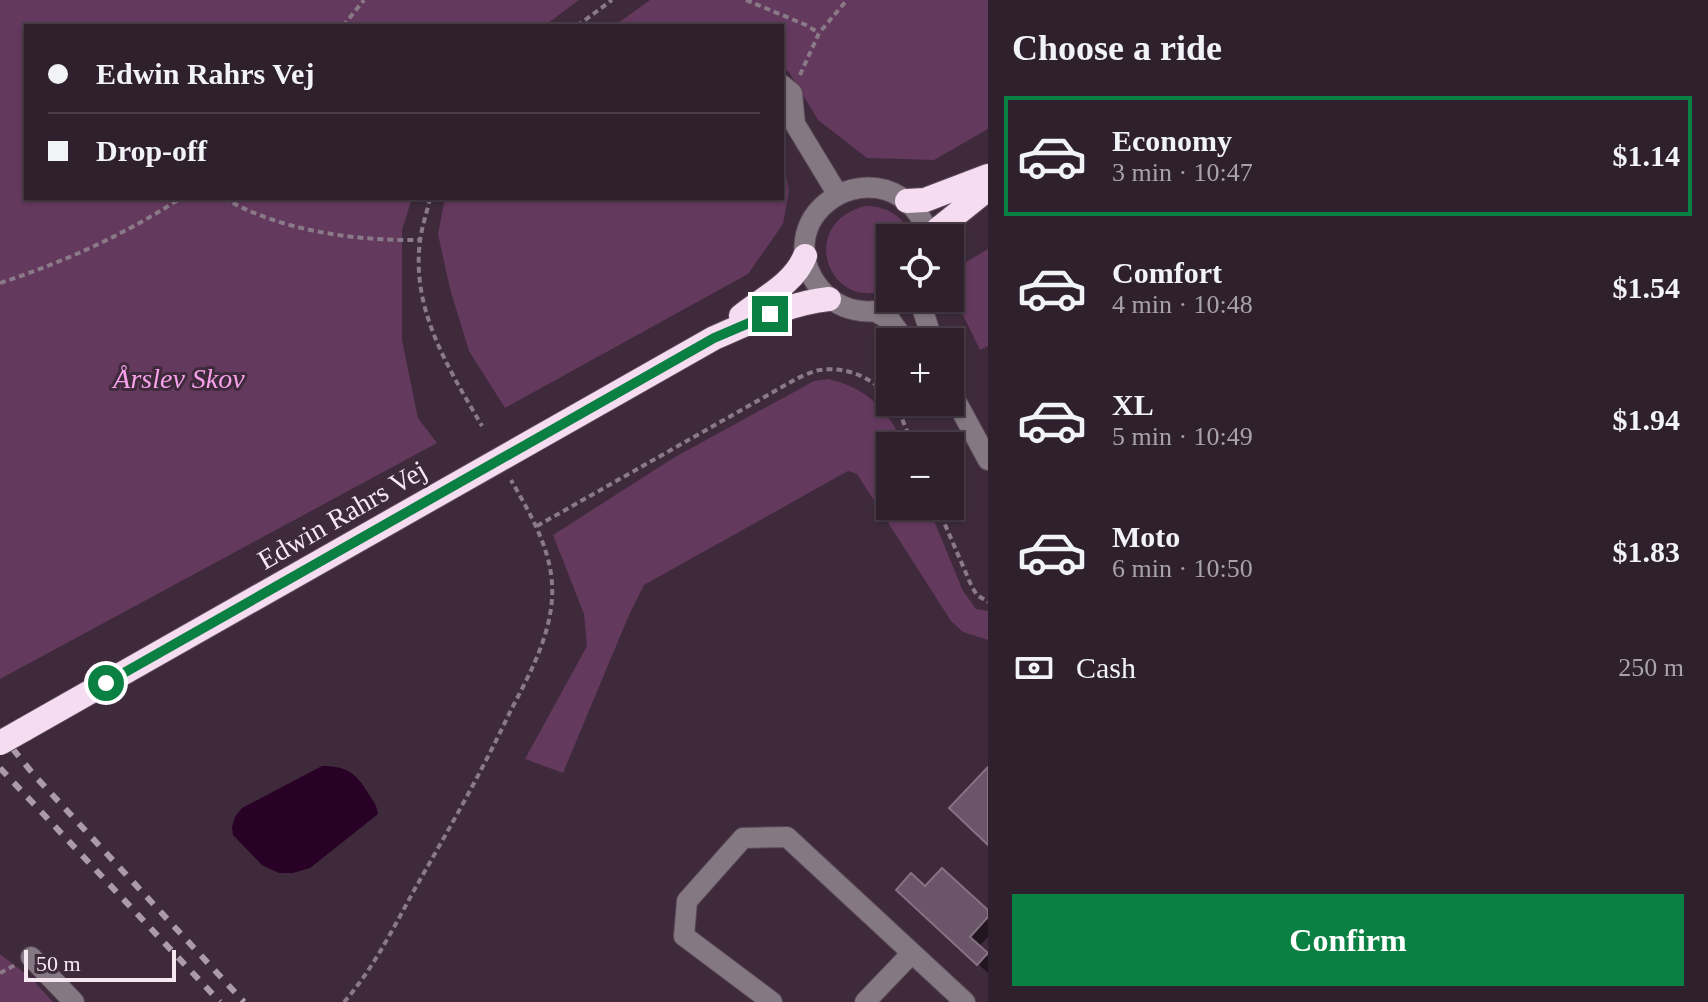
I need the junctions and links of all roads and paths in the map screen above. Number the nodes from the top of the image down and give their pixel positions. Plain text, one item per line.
1 (364, 0) edge
2 (612, 0) edge
3 (746, 0) edge
4 (847, 0) edge
5 (345, 24) edge
6 (580, 24) edge
7 (819, 33) junction
8 (787, 89) edge
9 (789, 125) edge
10 (988, 176) edge
11 (988, 189) edge
12 (838, 195) junction
13 (178, 200) edge
14 (229, 200) edge
15 (430, 200) edge
16 (907, 201) junction
17 (924, 224) edge
18 (944, 224) edge
19 (420, 240) junction
20 (805, 256) junction
21 (0, 283) edge
22 (829, 299) junction
23 (876, 312) joint
24 (896, 328) edge
25 (714, 338) junction
26 (876, 384) edge
27 (963, 416) edge
28 (482, 426) dead end
29 (988, 460) edge
30 (511, 480) dead end
31 (943, 520) edge
32 (537, 526) junction
33 (988, 602) edge
34 (0, 743) edge
35 (912, 953) junction
36 (31, 957) dead end
37 (74, 1002) edge
38 (344, 1002) edge
39 (772, 1002) edge
40 (865, 1002) edge
41 (965, 1002) edge

1 - 5 path
2 - 6 path
3 - 7 path
4 - 7 path
7 - 8 path
8 - 9 street
9 - 12 street
10 - 16 highway
11 - 18 highway
12 - 16 street
12 - 20 street
13 - 21 path
14 - 19 path
15 - 19 path
16 - 17 street
19 - 28 path
20 - 22 street
20 - 25 highway
22 - 23 street
22 - 25 highway
23 - 24 street
25 - 34 highway, Edwin Rahrs Vej, bridge
26 - 32 path
27 - 29 street
30 - 32 path
31 - 33 path
32 - 38 path
35 - 39 street
35 - 40 street
35 - 41 street
36 - 37 street

